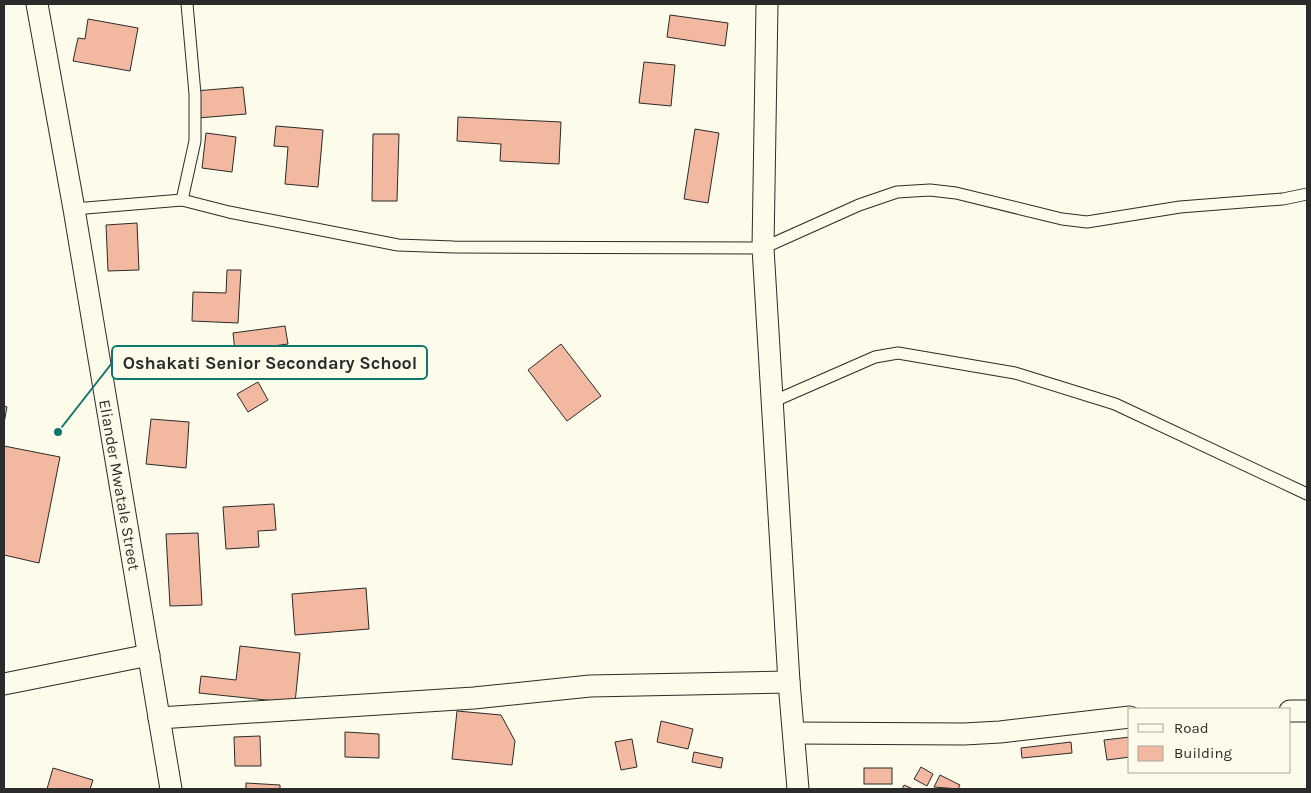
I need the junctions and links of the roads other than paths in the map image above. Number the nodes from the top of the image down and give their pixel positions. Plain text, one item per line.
1 (37, 4) edge
2 (187, 4) edge
3 (766, 4) edge
4 (1307, 194) edge
5 (182, 200) junction
6 (74, 209) junction
7 (764, 248) junction
8 (772, 402) junction
9 (1307, 494) edge
10 (149, 655) junction
11 (789, 682) junction
12 (4, 684) edge
13 (1291, 711) edge
14 (1307, 711) edge
15 (1128, 717) edge
16 (159, 718) junction
17 (794, 733) junction
18 (171, 789) edge
19 (798, 789) edge

1 - 6 street, Eliander Mwatale Street
2 - 5 lane
3 - 7 street
4 - 7 lane
5 - 6 lane
5 - 7 lane
6 - 10 street, Eliander Mwatale Street
7 - 8 street
8 - 9 lane
8 - 11 street
10 - 12 street
10 - 16 street, Eliander Mwatale Street
11 - 16 street
11 - 17 street
13 - 14 street
15 - 17 street
16 - 18 street, Eliander Mwatale Street
17 - 19 street

